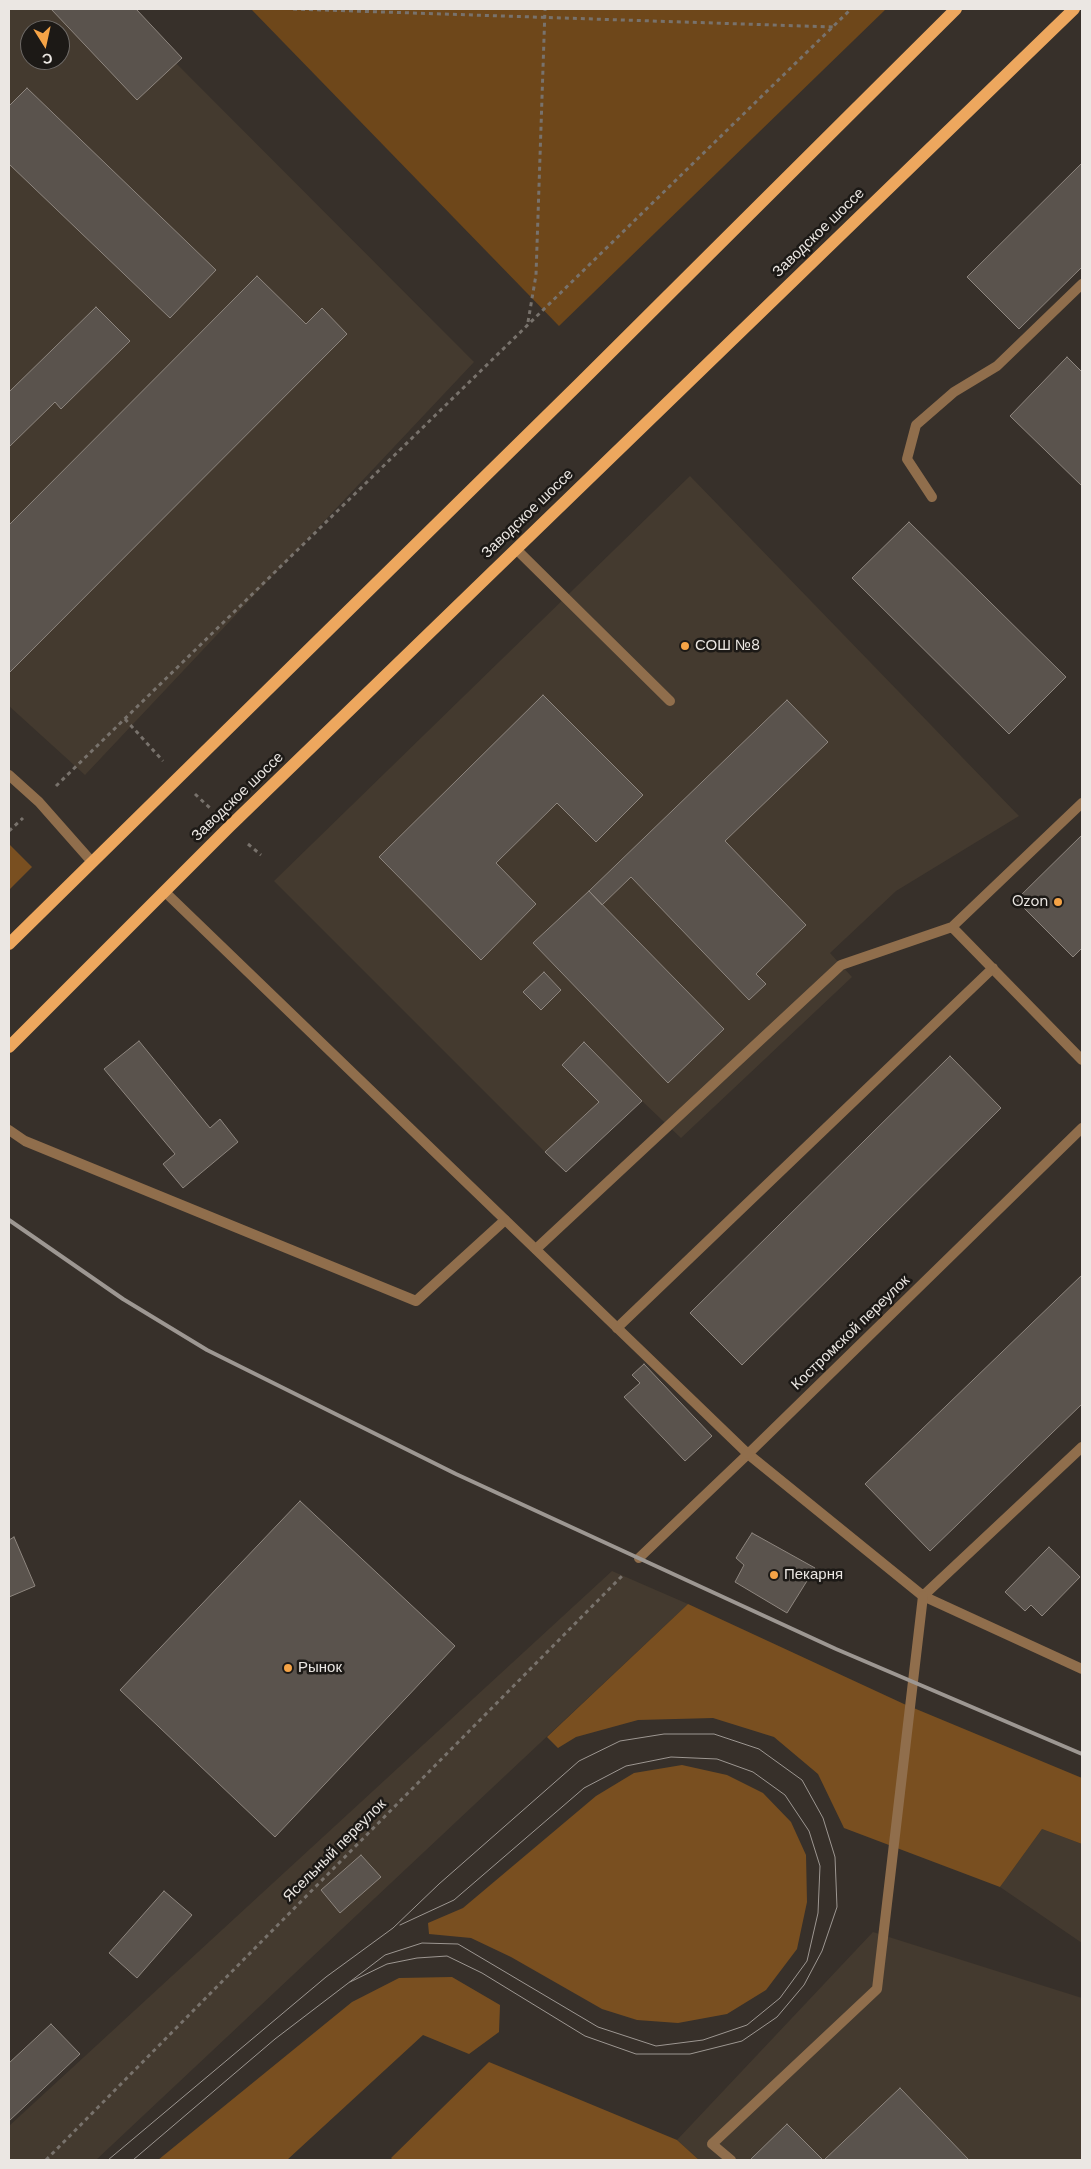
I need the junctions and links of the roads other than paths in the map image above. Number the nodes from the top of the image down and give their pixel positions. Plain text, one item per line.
1 (1074, 9) edge
2 (950, 11) edge
3 (1082, 284) edge
4 (932, 497) dead end
5 (516, 549) junction
6 (670, 701) dead end
7 (9, 775) edge
8 (1082, 803) edge
9 (92, 862) junction
10 (165, 892) junction
11 (952, 927) junction
12 (9, 944) edge
13 (993, 968) junction
14 (9, 1047) edge
15 (1082, 1060) edge
16 (1082, 1128) edge
17 (9, 1130) edge
18 (505, 1220) junction
19 (536, 1249) junction
20 (617, 1328) junction
21 (1082, 1447) edge
22 (748, 1454) junction
23 (639, 1558) road end
24 (923, 1596) junction
25 (1082, 1669) edge
26 (731, 2160) edge

1 - 5 main road, Заводское шоссе
2 - 9 main road
3 - 4 street
5 - 6 street
5 - 10 main road, Заводское шоссе
7 - 9 street
8 - 11 street
9 - 12 main road
10 - 14 main road, Заводское шоссе
10 - 18 street
11 - 13 street
11 - 19 street
13 - 15 street
13 - 20 street
16 - 22 street, Костромской переулок
17 - 18 street
18 - 19 street
19 - 20 street
20 - 22 street
21 - 24 street
22 - 23 street, Костромской переулок
22 - 24 street
24 - 25 street
24 - 26 street

